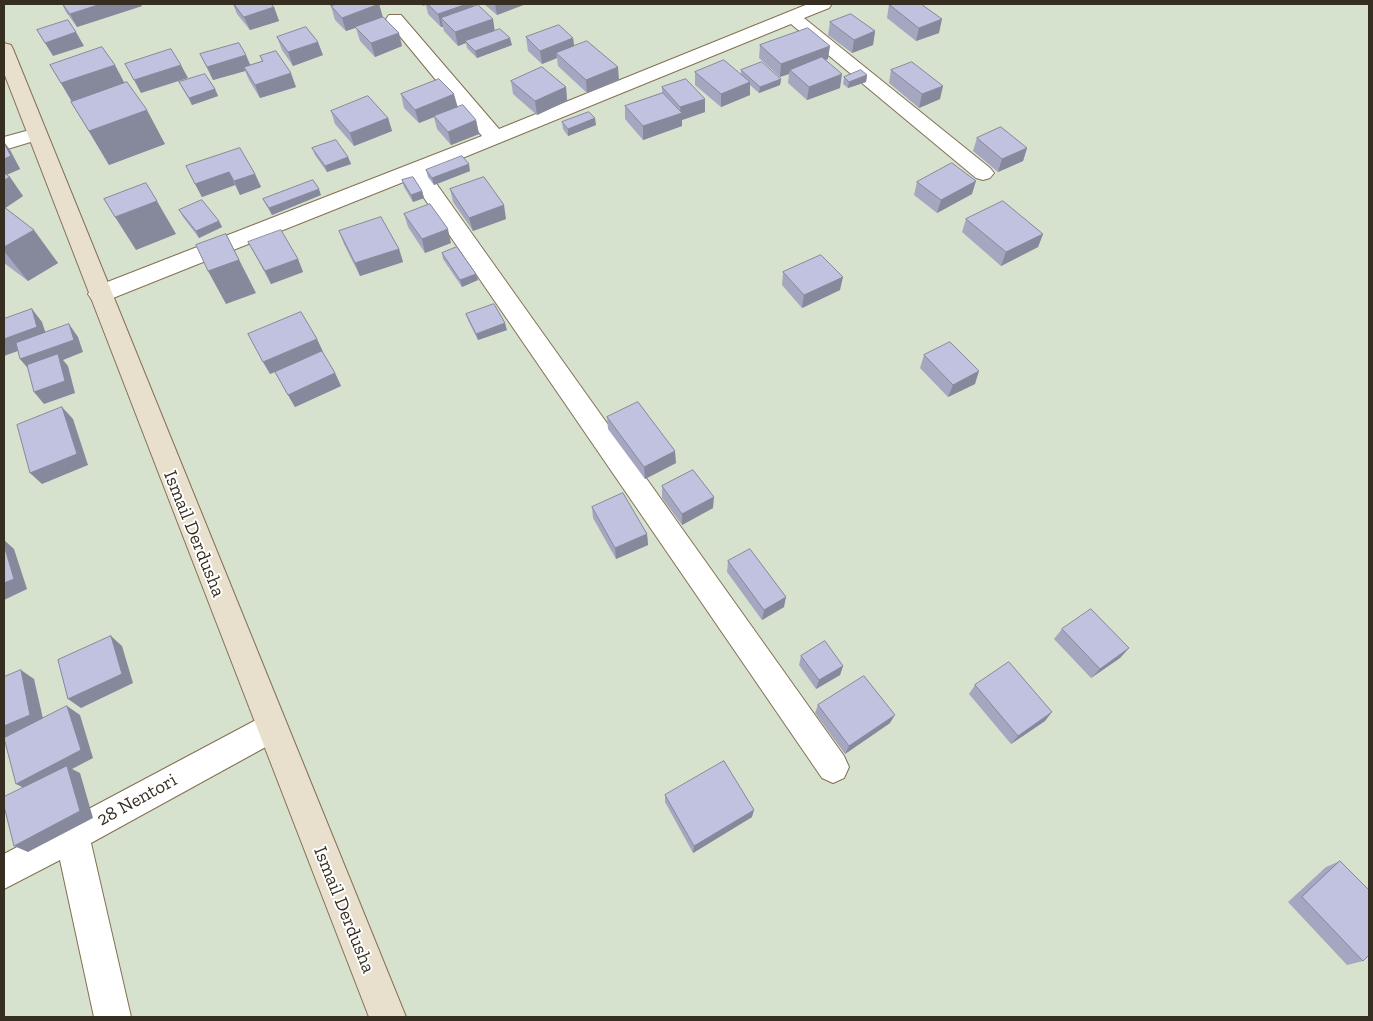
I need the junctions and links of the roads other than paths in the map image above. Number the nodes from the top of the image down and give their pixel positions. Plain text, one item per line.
1 (823, 4) edge
2 (792, 16) junction
3 (394, 19) dead end
4 (4, 49) edge
5 (36, 134) junction
6 (495, 138) junction
7 (4, 144) edge
8 (415, 170) junction
9 (983, 172) dead end
10 (100, 294) junction
11 (271, 727) junction
12 (833, 767) dead end
13 (72, 835) junction
14 (4, 872) edge
15 (112, 1017) edge
16 (388, 1017) edge

1 - 2 street
2 - 6 street
2 - 9 street
3 - 6 street
4 - 5 main road, Ismail Derdusha
5 - 7 street
5 - 10 main road, Ismail Derdusha
6 - 8 street
8 - 10 street
8 - 12 street
10 - 11 main road, Ismail Derdusha
11 - 13 street, 28 Nentori
11 - 16 main road, Ismail Derdusha
13 - 14 street, 28 Nentori
13 - 15 street

